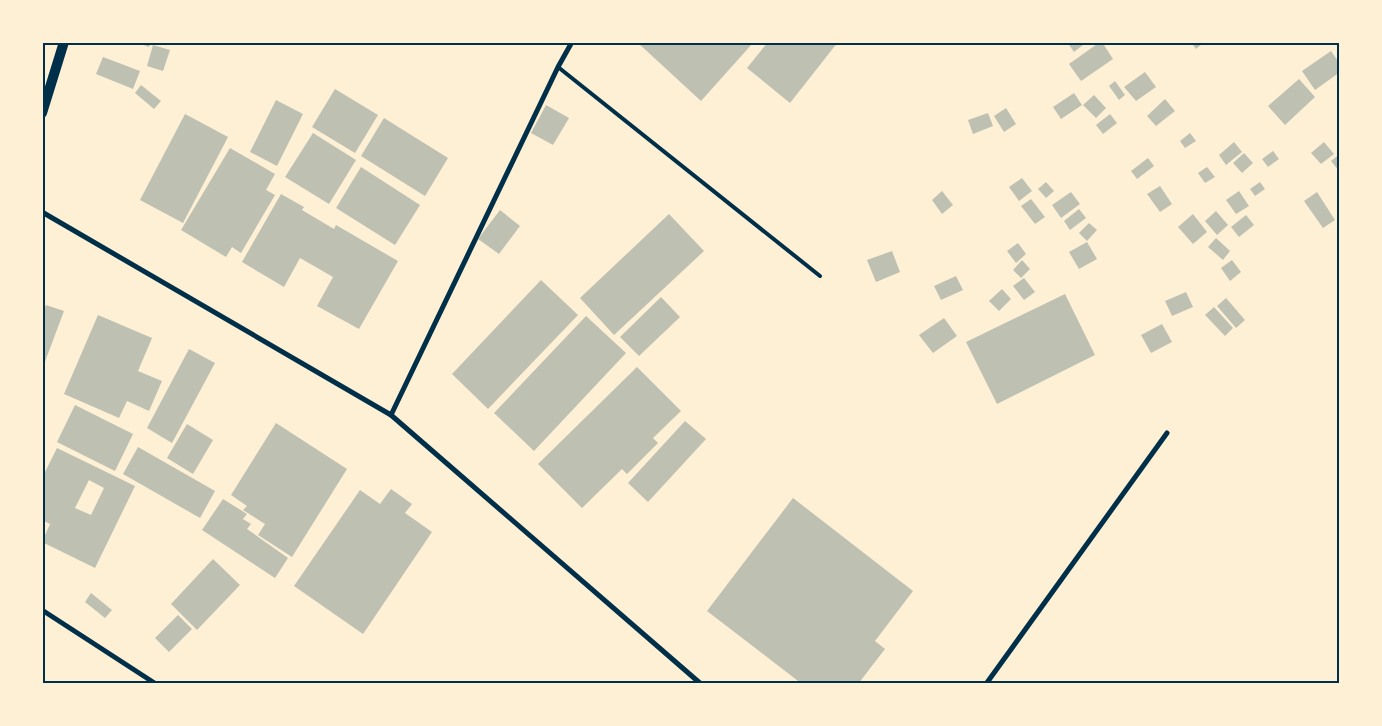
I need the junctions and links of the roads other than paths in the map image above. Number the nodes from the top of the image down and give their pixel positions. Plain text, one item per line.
1 (64, 42) edge
2 (572, 42) edge
3 (558, 67) junction
4 (42, 112) edge
5 (42, 212) edge
6 (820, 276) dead end
7 (391, 415) junction
8 (1167, 433) dead end
9 (42, 610) edge
10 (156, 684) edge
11 (701, 684) edge
12 (986, 684) edge

1 - 4 main road
2 - 3 street
3 - 6 lane
3 - 7 street
5 - 7 street
7 - 11 street
8 - 12 street
9 - 10 street

